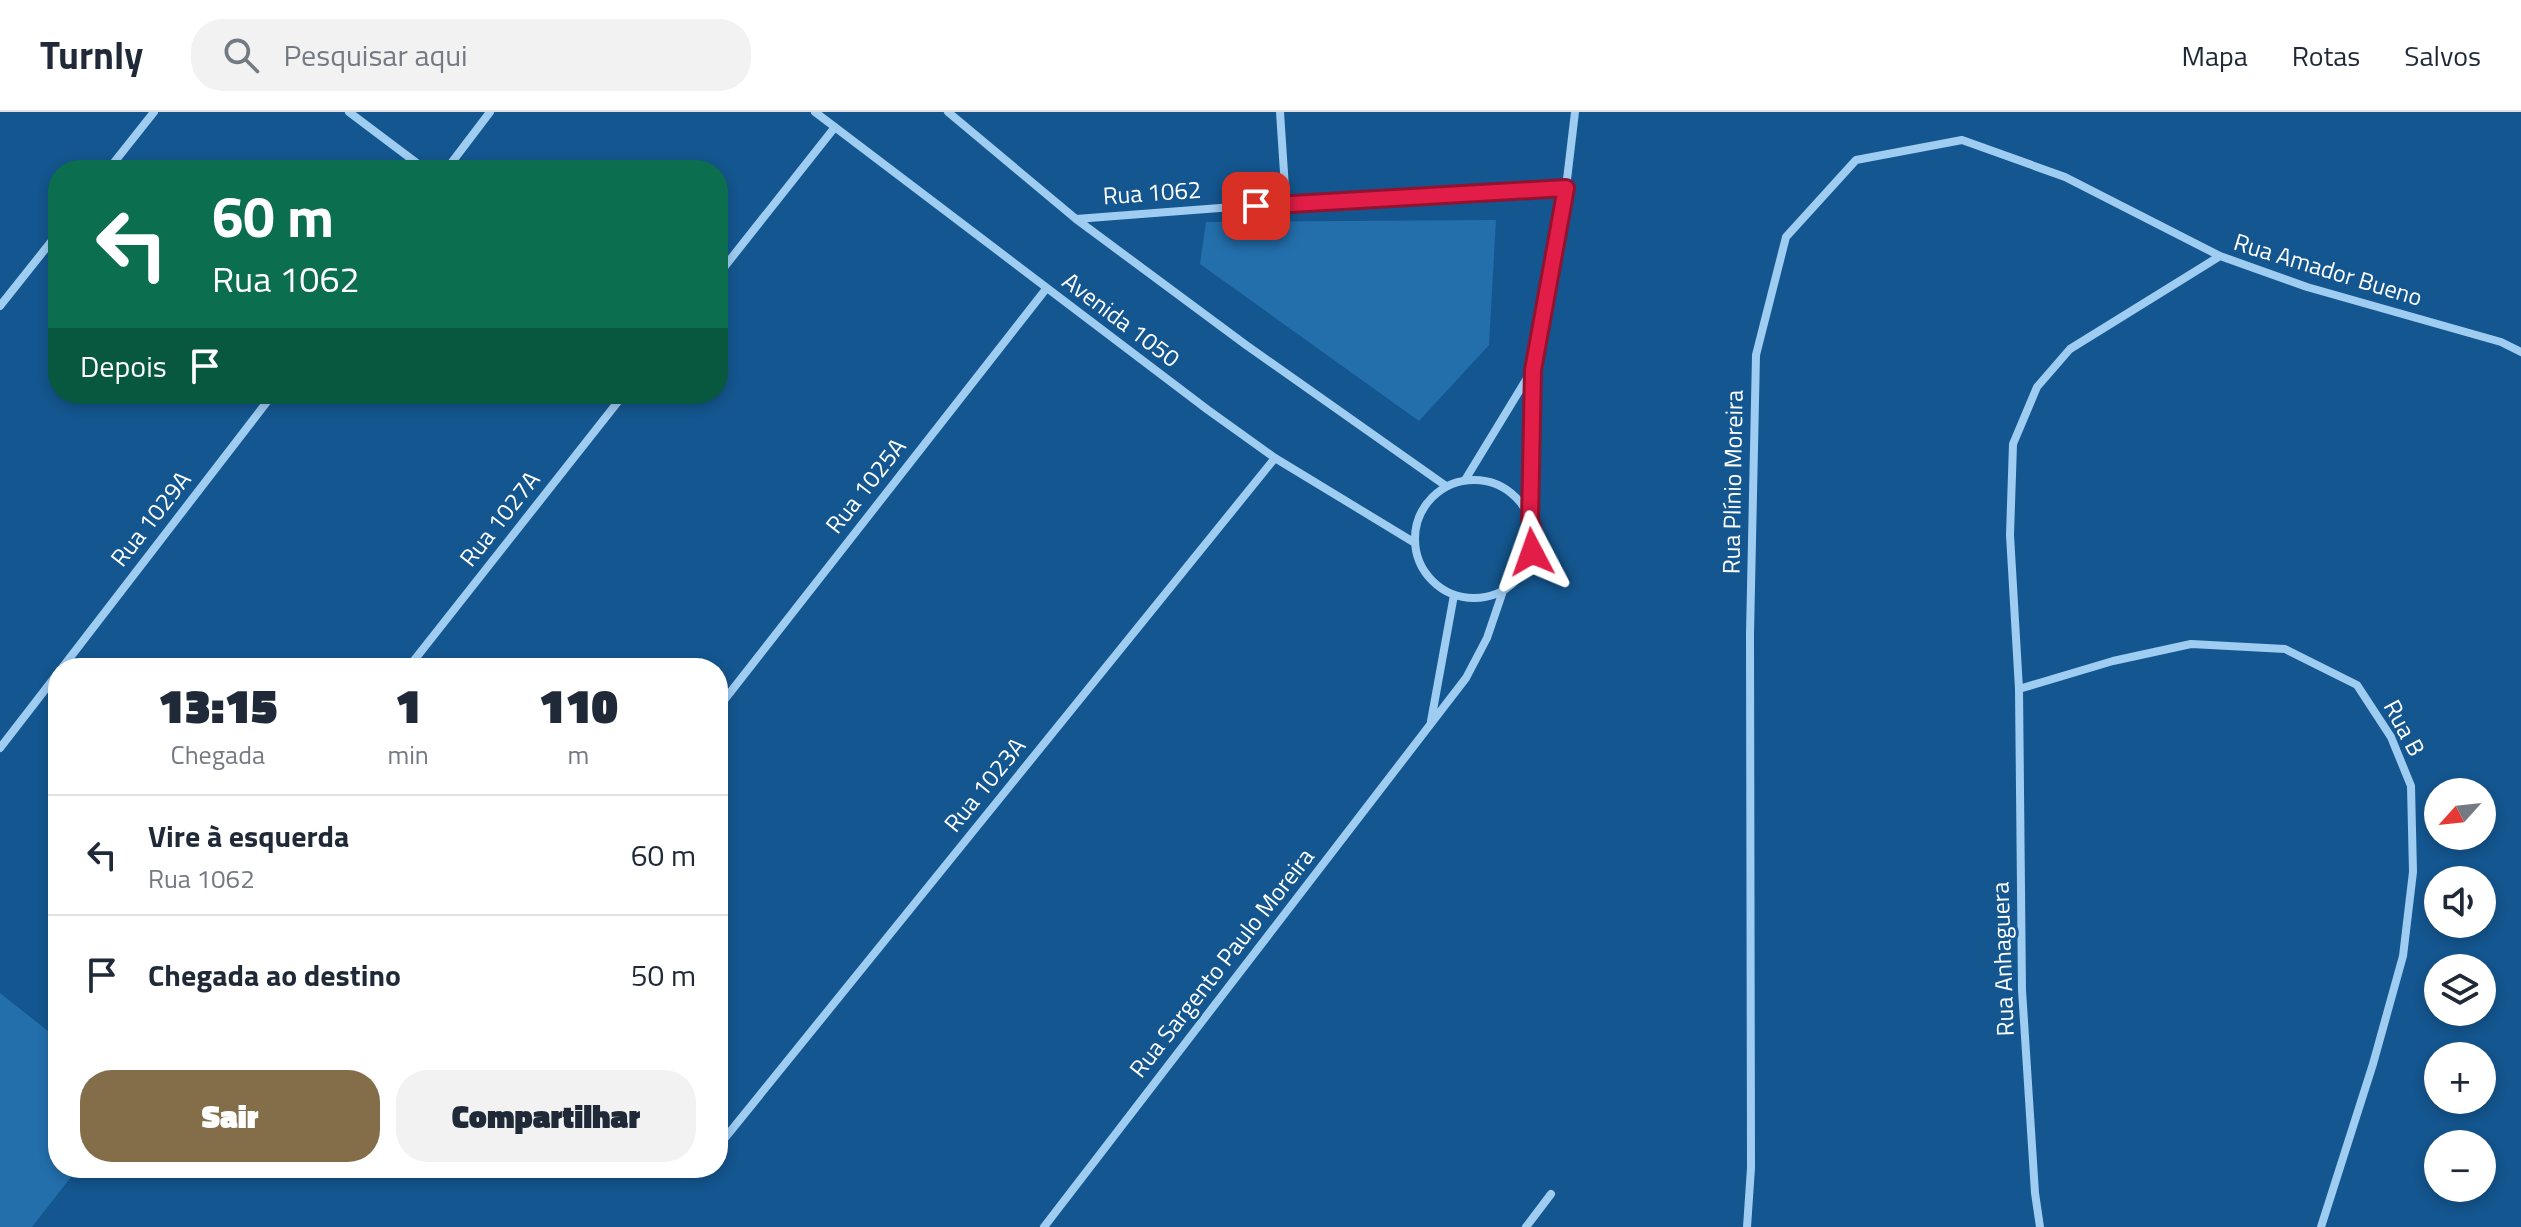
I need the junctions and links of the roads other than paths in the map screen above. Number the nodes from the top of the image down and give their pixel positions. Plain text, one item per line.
1 (154, 112) edge
2 (349, 112) edge
3 (490, 112) edge
4 (815, 112) edge
5 (948, 112) edge
6 (1280, 112) edge
7 (1575, 112) edge
8 (835, 127) junction
9 (116, 160) edge
10 (413, 160) edge
11 (454, 160) edge
12 (1566, 188) junction
13 (1286, 203) junction
14 (1076, 219) junction
15 (48, 246) edge
16 (2220, 256) junction
17 (728, 262) edge
18 (1046, 289) junction
19 (0, 306) edge
20 (2521, 352) edge
21 (1533, 370) junction
22 (265, 404) edge
23 (616, 404) edge
24 (1275, 458) junction
25 (1465, 480) junction
26 (1446, 486) junction
27 (1530, 519) junction
28 (1415, 543) junction
29 (1503, 591) junction
30 (1454, 595) junction
31 (69, 658) edge
32 (416, 658) edge
33 (48, 686) edge
34 (2019, 689) junction
35 (728, 695) edge
36 (1431, 721) junction
37 (0, 748) edge
38 (728, 1134) edge
39 (1551, 1194) dead end
40 (1044, 1227) edge
41 (1526, 1227) edge
42 (1747, 1227) edge
43 (2040, 1227) edge
44 (2321, 1227) edge

1 - 9 street
2 - 10 street
3 - 11 street
4 - 8 street, Avenida 1050
5 - 14 street
6 - 13 street
7 - 12 street
8 - 17 street
8 - 18 street, Avenida 1050
12 - 13 street, Rua 1062
12 - 21 street
13 - 14 street, Rua 1062
14 - 26 street
15 - 19 street
16 - 20 street, Rua Amador Bueno
16 - 34 street, Rua Amador Bueno
16 - 42 street, Rua Plínio Moreira
18 - 24 street, Avenida 1050
18 - 35 street, Rua 1025A
21 - 25 street
21 - 27 street
22 - 31 street, Rua 1029A
23 - 32 street, Rua 1027A
24 - 28 street, Avenida 1050
24 - 38 street, Rua 1023A
25 - 26 street
25 - 27 street
26 - 28 street
27 - 29 street
28 - 30 street
29 - 30 street
29 - 36 street, Rua Sargento Paulo Moreira
30 - 36 street, Rua Sargento Paulo Moreira
33 - 37 street, Rua 1029A
34 - 43 street, Rua Anhaguera
34 - 44 street, Rua B
36 - 40 street, Rua Sargento Paulo Moreira
39 - 41 street

